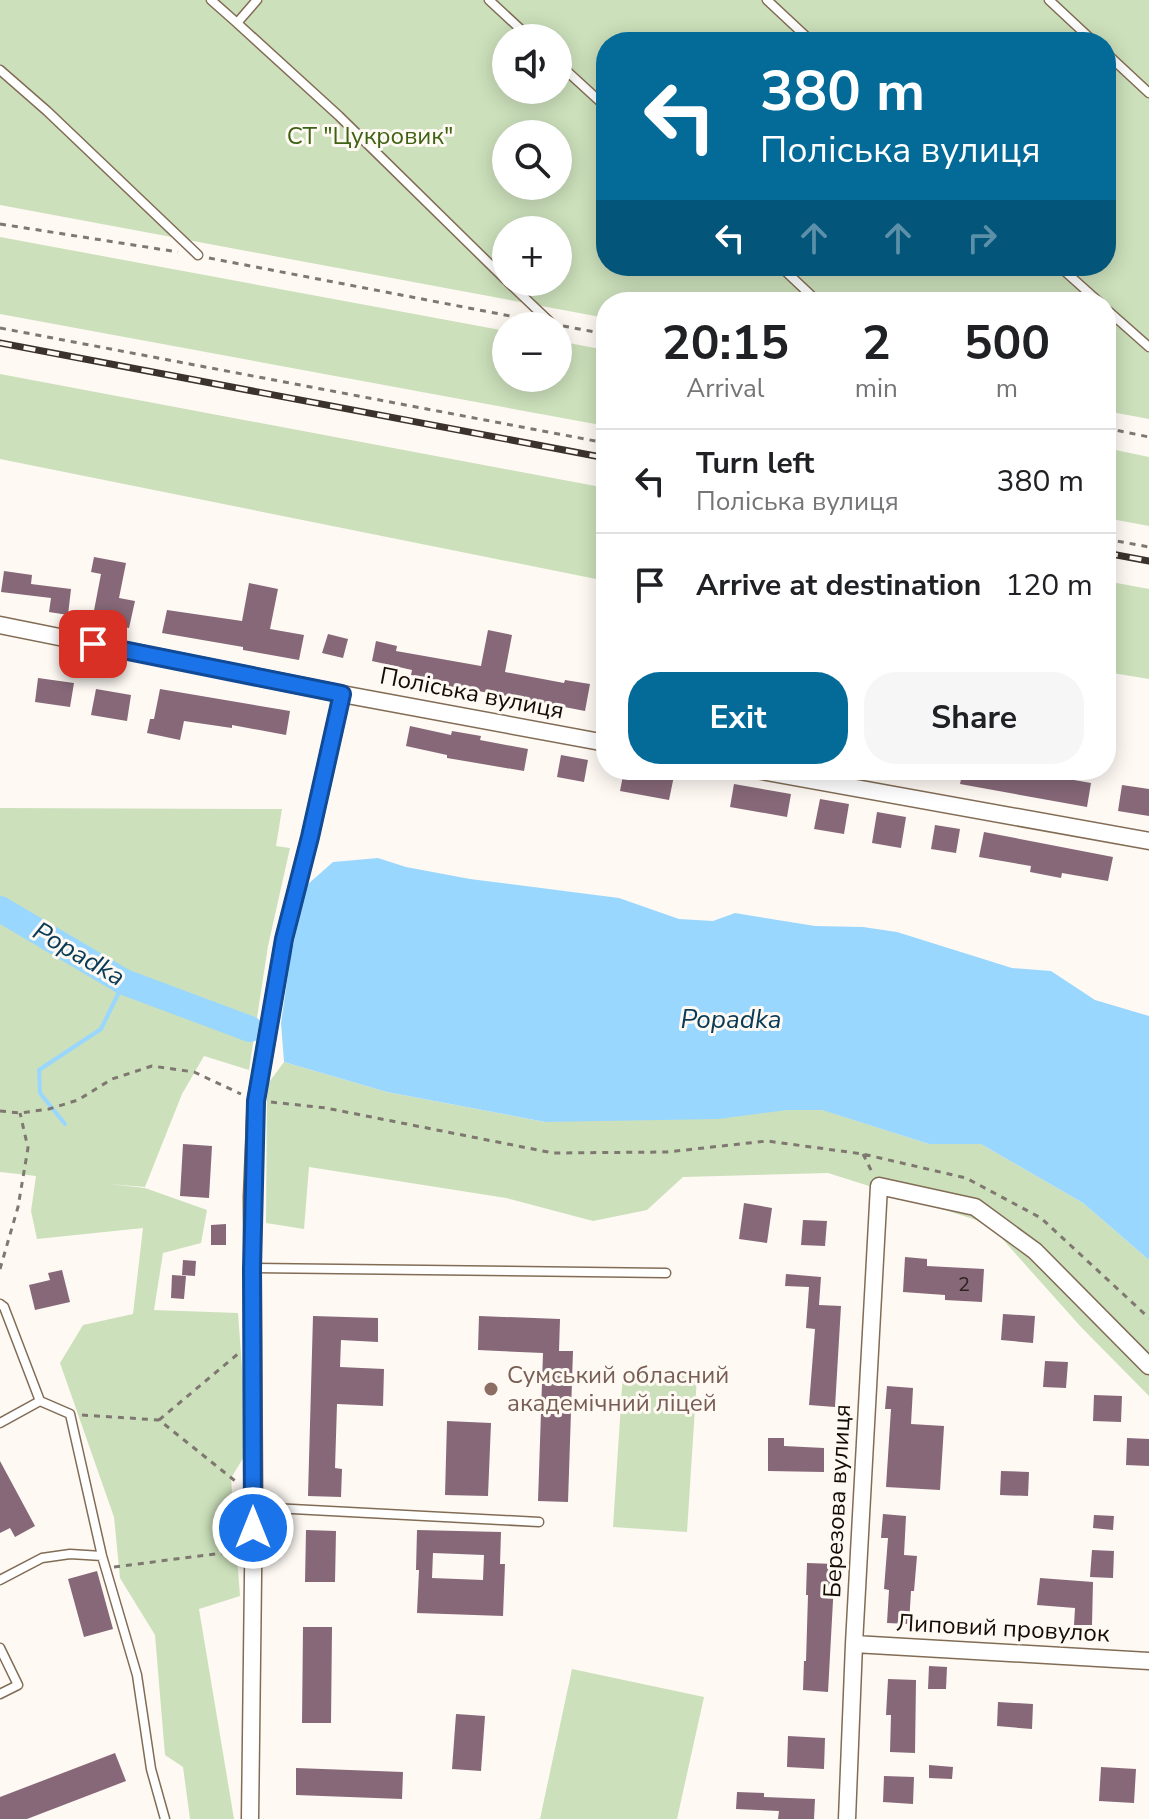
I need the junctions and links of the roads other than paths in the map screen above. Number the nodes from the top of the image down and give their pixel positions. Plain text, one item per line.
1 (211, 0) edge
2 (257, 0) edge
3 (489, 0) edge
4 (767, 0) edge
5 (1049, 0) edge
6 (237, 23) junction
7 (515, 24) edge
8 (801, 32) edge
9 (1083, 32) edge
10 (1116, 62) edge
11 (0, 70) edge
12 (572, 76) edge
13 (1149, 93) edge
14 (596, 98) edge
15 (198, 255) road end
16 (492, 266) edge
17 (791, 276) edge
18 (1070, 276) edge
19 (807, 292) edge
20 (1088, 292) edge
21 (523, 296) edge
22 (539, 312) edge
23 (1116, 318) edge
24 (1149, 347) edge
25 (0, 625) edge
26 (342, 694) junction
27 (596, 741) edge
28 (811, 780) edge
29 (1149, 841) edge
30 (252, 1268) junction
31 (666, 1273) dead end
32 (0, 1304) edge
33 (1149, 1366) edge
34 (40, 1401) junction
35 (0, 1423) edge
36 (254, 1502) junction
37 (539, 1522) dead end
38 (102, 1556) junction
39 (0, 1580) edge
40 (854, 1644) junction
41 (0, 1648) edge
42 (1149, 1661) edge
43 (0, 1694) edge
44 (165, 1819) edge
45 (250, 1819) edge
46 (847, 1819) edge

1 - 6 lane
2 - 6 lane
3 - 7 lane
4 - 8 lane
5 - 9 lane
6 - 16 lane
10 - 13 lane
11 - 15 lane
12 - 14 lane
17 - 19 lane
18 - 20 lane
21 - 22 lane
23 - 24 lane
25 - 26 street, Поліська вулиця
26 - 27 street, Поліська вулиця
26 - 30 street
28 - 29 street
30 - 31 lane
30 - 36 street
32 - 34 lane
33 - 40 street, Березова вулиця
34 - 35 lane
34 - 38 lane
36 - 37 lane
36 - 45 street
38 - 39 lane
38 - 44 lane
40 - 42 street, Липовий провулок
40 - 46 street, Березова вулиця
41 - 43 lane

